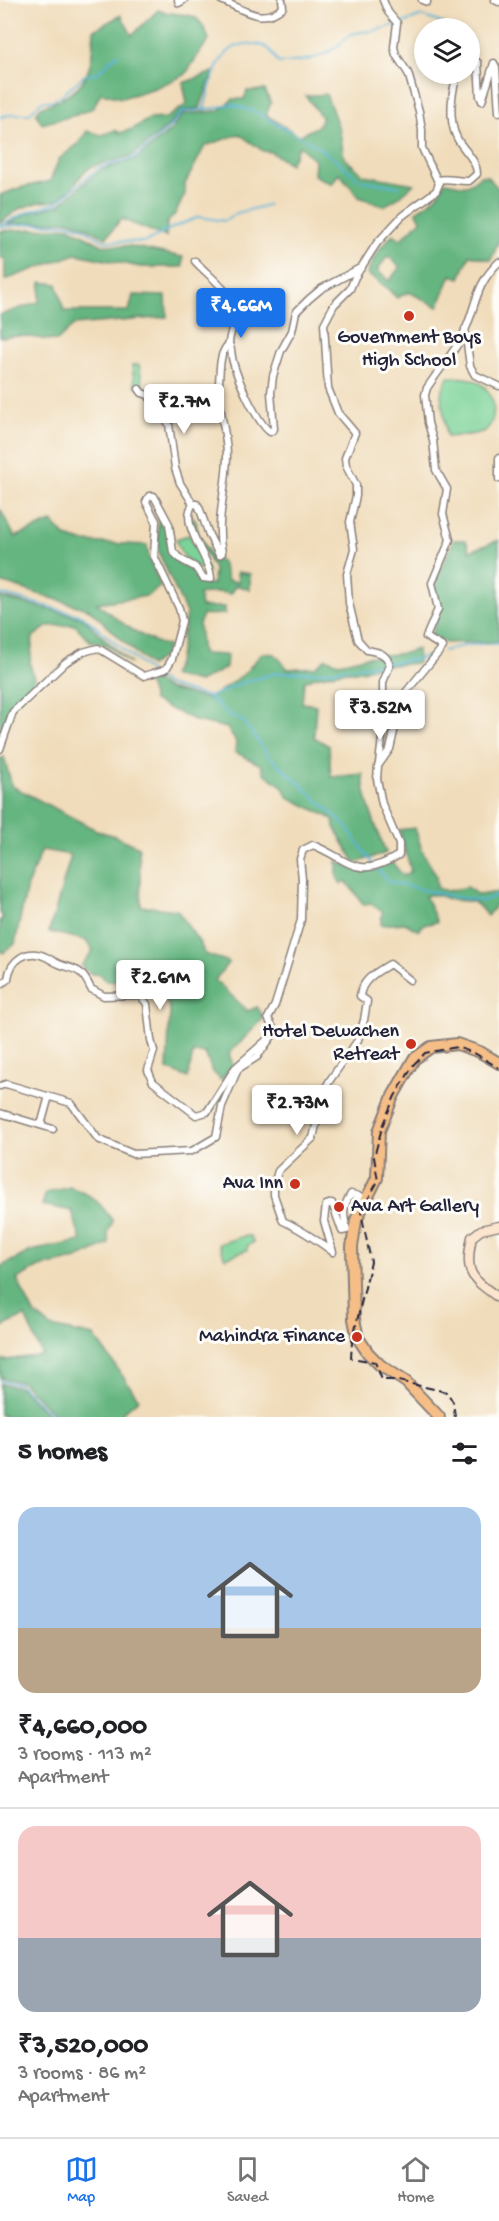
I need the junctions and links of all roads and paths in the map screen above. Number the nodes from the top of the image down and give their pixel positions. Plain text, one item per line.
1 (178, 0) edge
2 (184, 0) edge
3 (221, 0) edge
4 (282, 0) edge
5 (383, 0) edge
6 (422, 0) edge
7 (427, 0) edge
8 (454, 84) edge
9 (479, 84) edge
10 (499, 112) edge
11 (438, 180) junction
12 (195, 261) dead end
13 (499, 262) edge
14 (362, 267) junction
15 (465, 329) junction
16 (229, 344) junction
17 (499, 386) edge
18 (139, 389) dead end
19 (499, 458) edge
20 (499, 479) edge
21 (193, 504) junction
22 (0, 748) edge
23 (378, 766) junction
24 (410, 980) dead end
25 (0, 986) edge
26 (275, 1032) junction
27 (499, 1063) edge
28 (0, 1086) edge
29 (49, 1096) junction
30 (0, 1113) edge
31 (41, 1125) junction
32 (53, 1129) dead end
33 (367, 1198) junction
34 (499, 1226) edge
35 (499, 1298) edge
36 (439, 1417) edge

1 - 2 street
3 - 4 street
5 - 11 street
6 - 7 street
8 - 11 street
9 - 10 street
11 - 14 street
12 - 16 street
13 - 15 street
14 - 16 street
14 - 23 street
15 - 17 street
15 - 23 street
16 - 21 street
18 - 21 street
19 - 20 street
21 - 22 street
23 - 26 street
24 - 33 street
25 - 26 street
26 - 29 street
27 - 33 highway
28 - 29 street
29 - 31 street
30 - 31 street
31 - 32 street
33 - 36 highway
34 - 35 main road

